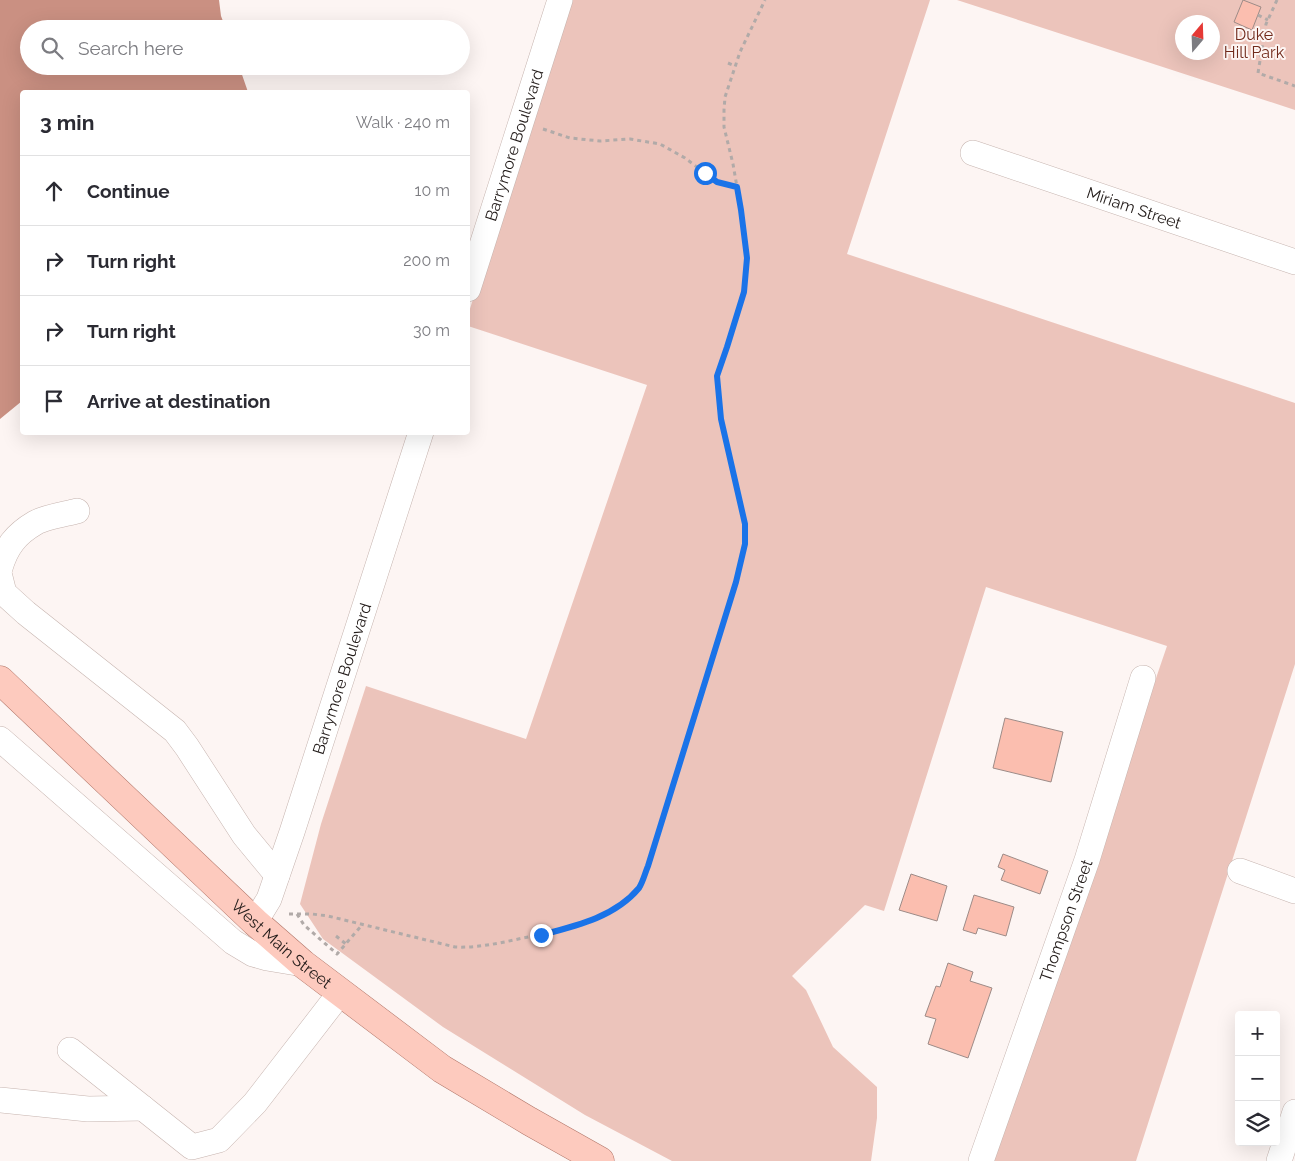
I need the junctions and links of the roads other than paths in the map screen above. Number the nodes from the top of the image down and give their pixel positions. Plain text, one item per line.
1 (560, 0) edge
2 (973, 153) dead end
3 (1295, 262) edge
4 (470, 283) edge
5 (420, 435) edge
6 (77, 511) dead end
7 (0, 568) edge
8 (0, 577) edge
9 (1144, 678) dead end
10 (0, 680) edge
11 (0, 739) edge
12 (1240, 872) dead end
13 (277, 875) junction
14 (1295, 891) edge
15 (255, 922) junction
16 (303, 964) junction
17 (340, 993) junction
18 (70, 1050) dead end
19 (0, 1100) edge
20 (143, 1108) junction
21 (1295, 1112) edge
22 (600, 1161) edge
23 (981, 1161) edge
24 (1279, 1161) edge

1 - 4 street, Barrymore Boulevard
2 - 3 street, Miriam Street
5 - 13 street, Barrymore Boulevard
6 - 7 street
8 - 13 street
9 - 23 street, Thompson Street
10 - 15 main road, West Main Street
11 - 16 street
12 - 14 street
13 - 15 street, Barrymore Boulevard
15 - 16 main road, West Main Street
16 - 17 main road, West Main Street
17 - 20 street
17 - 22 main road, West Main Street
18 - 20 street
19 - 20 street
21 - 24 street

